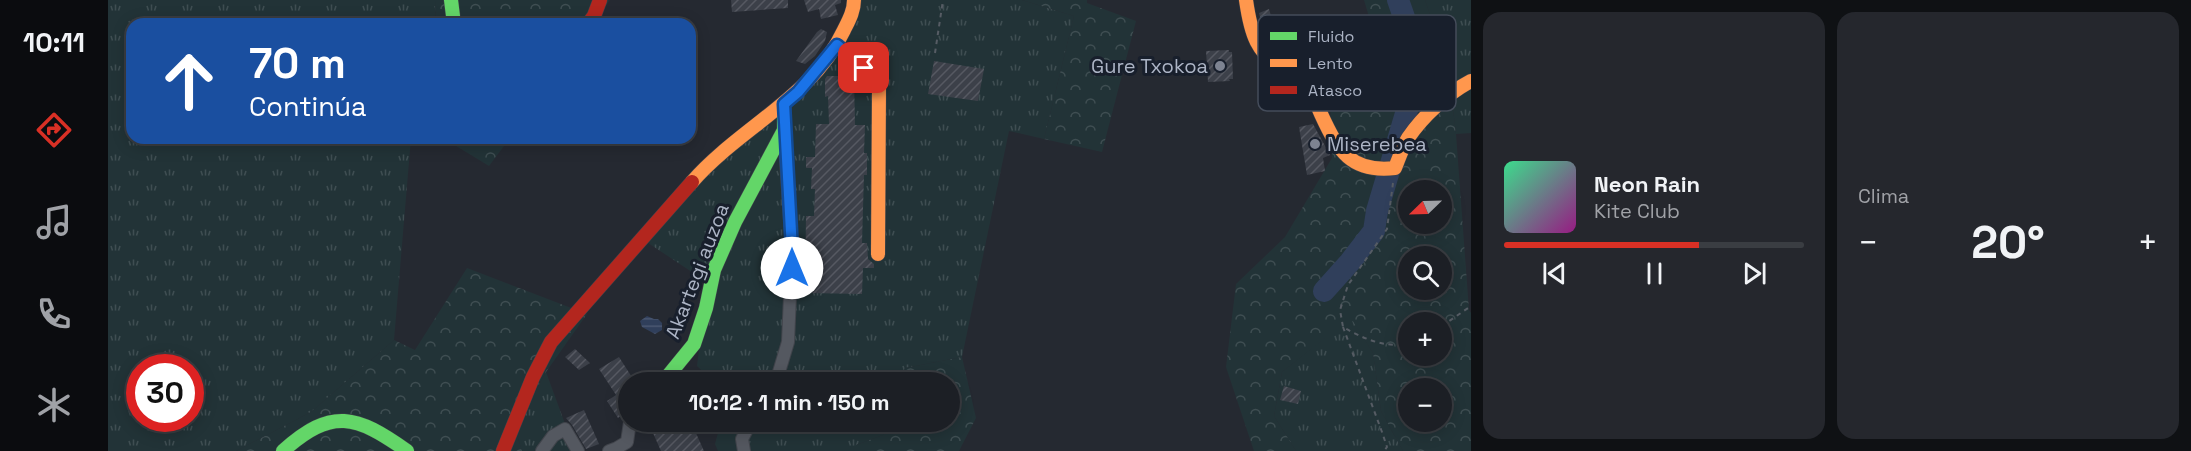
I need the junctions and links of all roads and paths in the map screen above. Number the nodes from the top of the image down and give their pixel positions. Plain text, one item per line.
1 (451, 0) edge
2 (600, 0) edge
3 (854, 0) edge
4 (943, 0) edge
5 (1246, 0) edge
6 (452, 18) edge
7 (592, 18) edge
8 (837, 45) junction
9 (1258, 48) edge
10 (935, 53) dead end
11 (1471, 81) edge
12 (1456, 88) edge
13 (784, 104) junction
14 (1320, 111) edge
15 (1433, 111) edge
16 (784, 130) junction
17 (1395, 168) junction
18 (878, 254) dead end
19 (1471, 306) edge
20 (1452, 319) edge
21 (1342, 327) junction
22 (1398, 345) edge
23 (671, 372) edge
24 (779, 372) edge
25 (628, 432) edge
26 (746, 432) edge
27 (283, 451) edge
28 (407, 451) edge
29 (503, 451) edge
30 (542, 451) edge
31 (578, 451) edge
32 (609, 451) edge
33 (744, 451) edge
34 (1384, 451) edge

1 - 6 street
2 - 7 street
3 - 8 street
4 - 10 path
5 - 9 street
8 - 13 street
8 - 18 street
11 - 12 street
13 - 16 street, Akartegi auzoa
13 - 29 street
14 - 17 street
15 - 17 street
16 - 23 street, Akartegi auzoa
16 - 24 street
17 - 21 path
19 - 20 path
21 - 22 path
21 - 34 path
25 - 32 street
26 - 33 street
27 - 28 street
30 - 31 street

